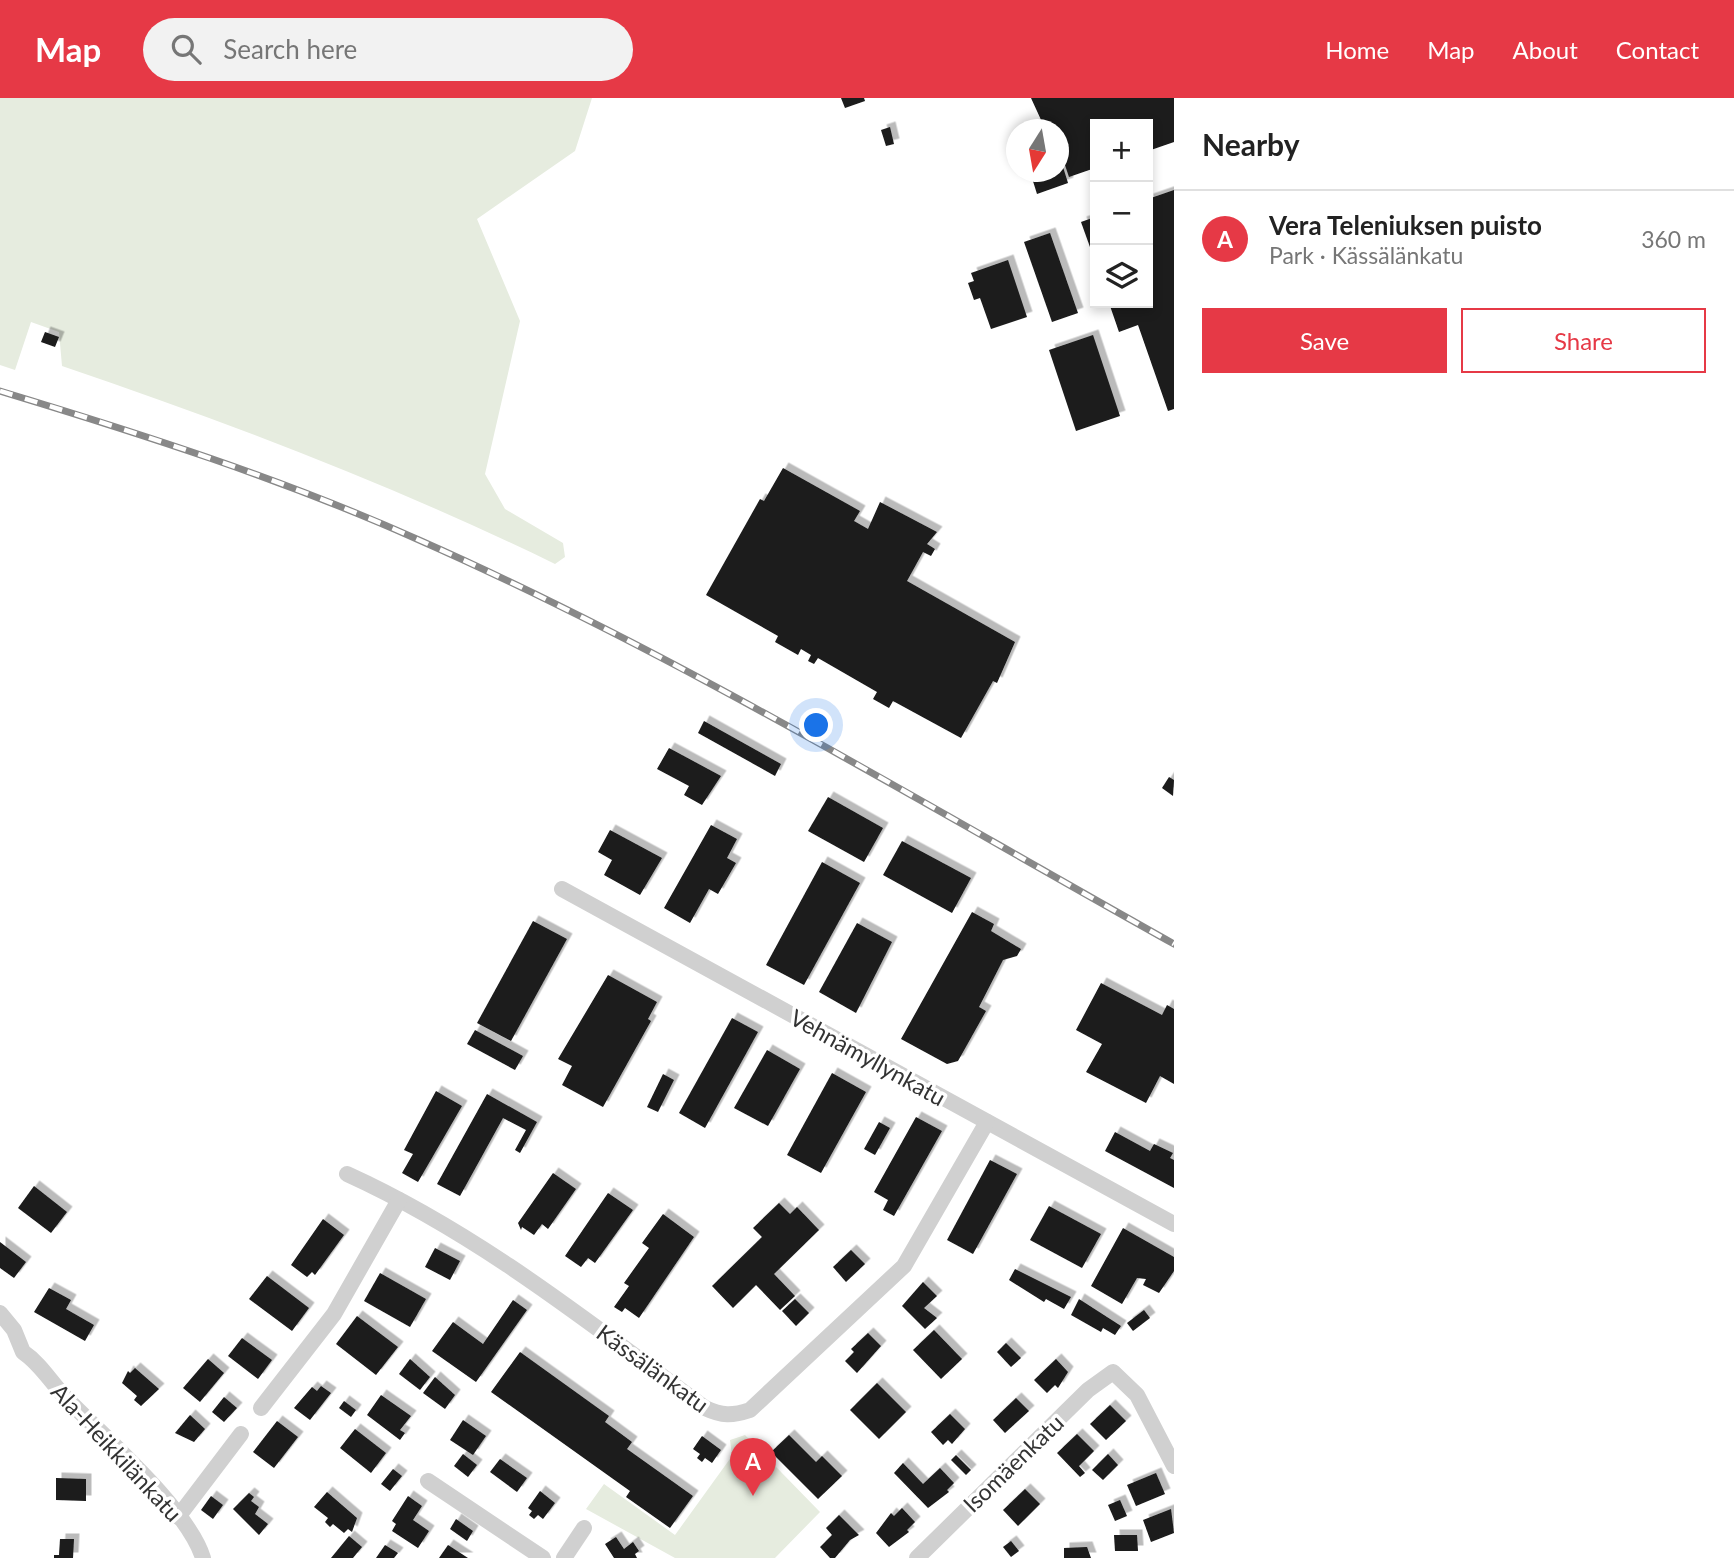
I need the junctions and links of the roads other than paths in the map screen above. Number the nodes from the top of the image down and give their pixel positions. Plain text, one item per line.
1 (562, 889) dead end
2 (987, 1122) junction
3 (347, 1174) dead end
4 (399, 1200) junction
5 (1174, 1224) edge
6 (0, 1312) edge
7 (261, 1408) dead end
8 (241, 1434) dead end
9 (1174, 1465) edge
10 (428, 1481) dead end
11 (178, 1517) junction
12 (584, 1528) dead end
13 (203, 1558) edge
14 (543, 1558) edge
15 (564, 1558) edge
16 (917, 1558) edge

1 - 2 street, Vehnämyllynkatu
2 - 4 street, Kässälänkatu
2 - 5 street, Vehnämyllynkatu
3 - 4 street, Kässälänkatu
4 - 7 street
6 - 11 street, Ala-Heikkilänkatu
8 - 11 street
9 - 16 street, Isomäenkatu
10 - 14 street
11 - 13 street, Ala-Heikkilänkatu
12 - 15 street

